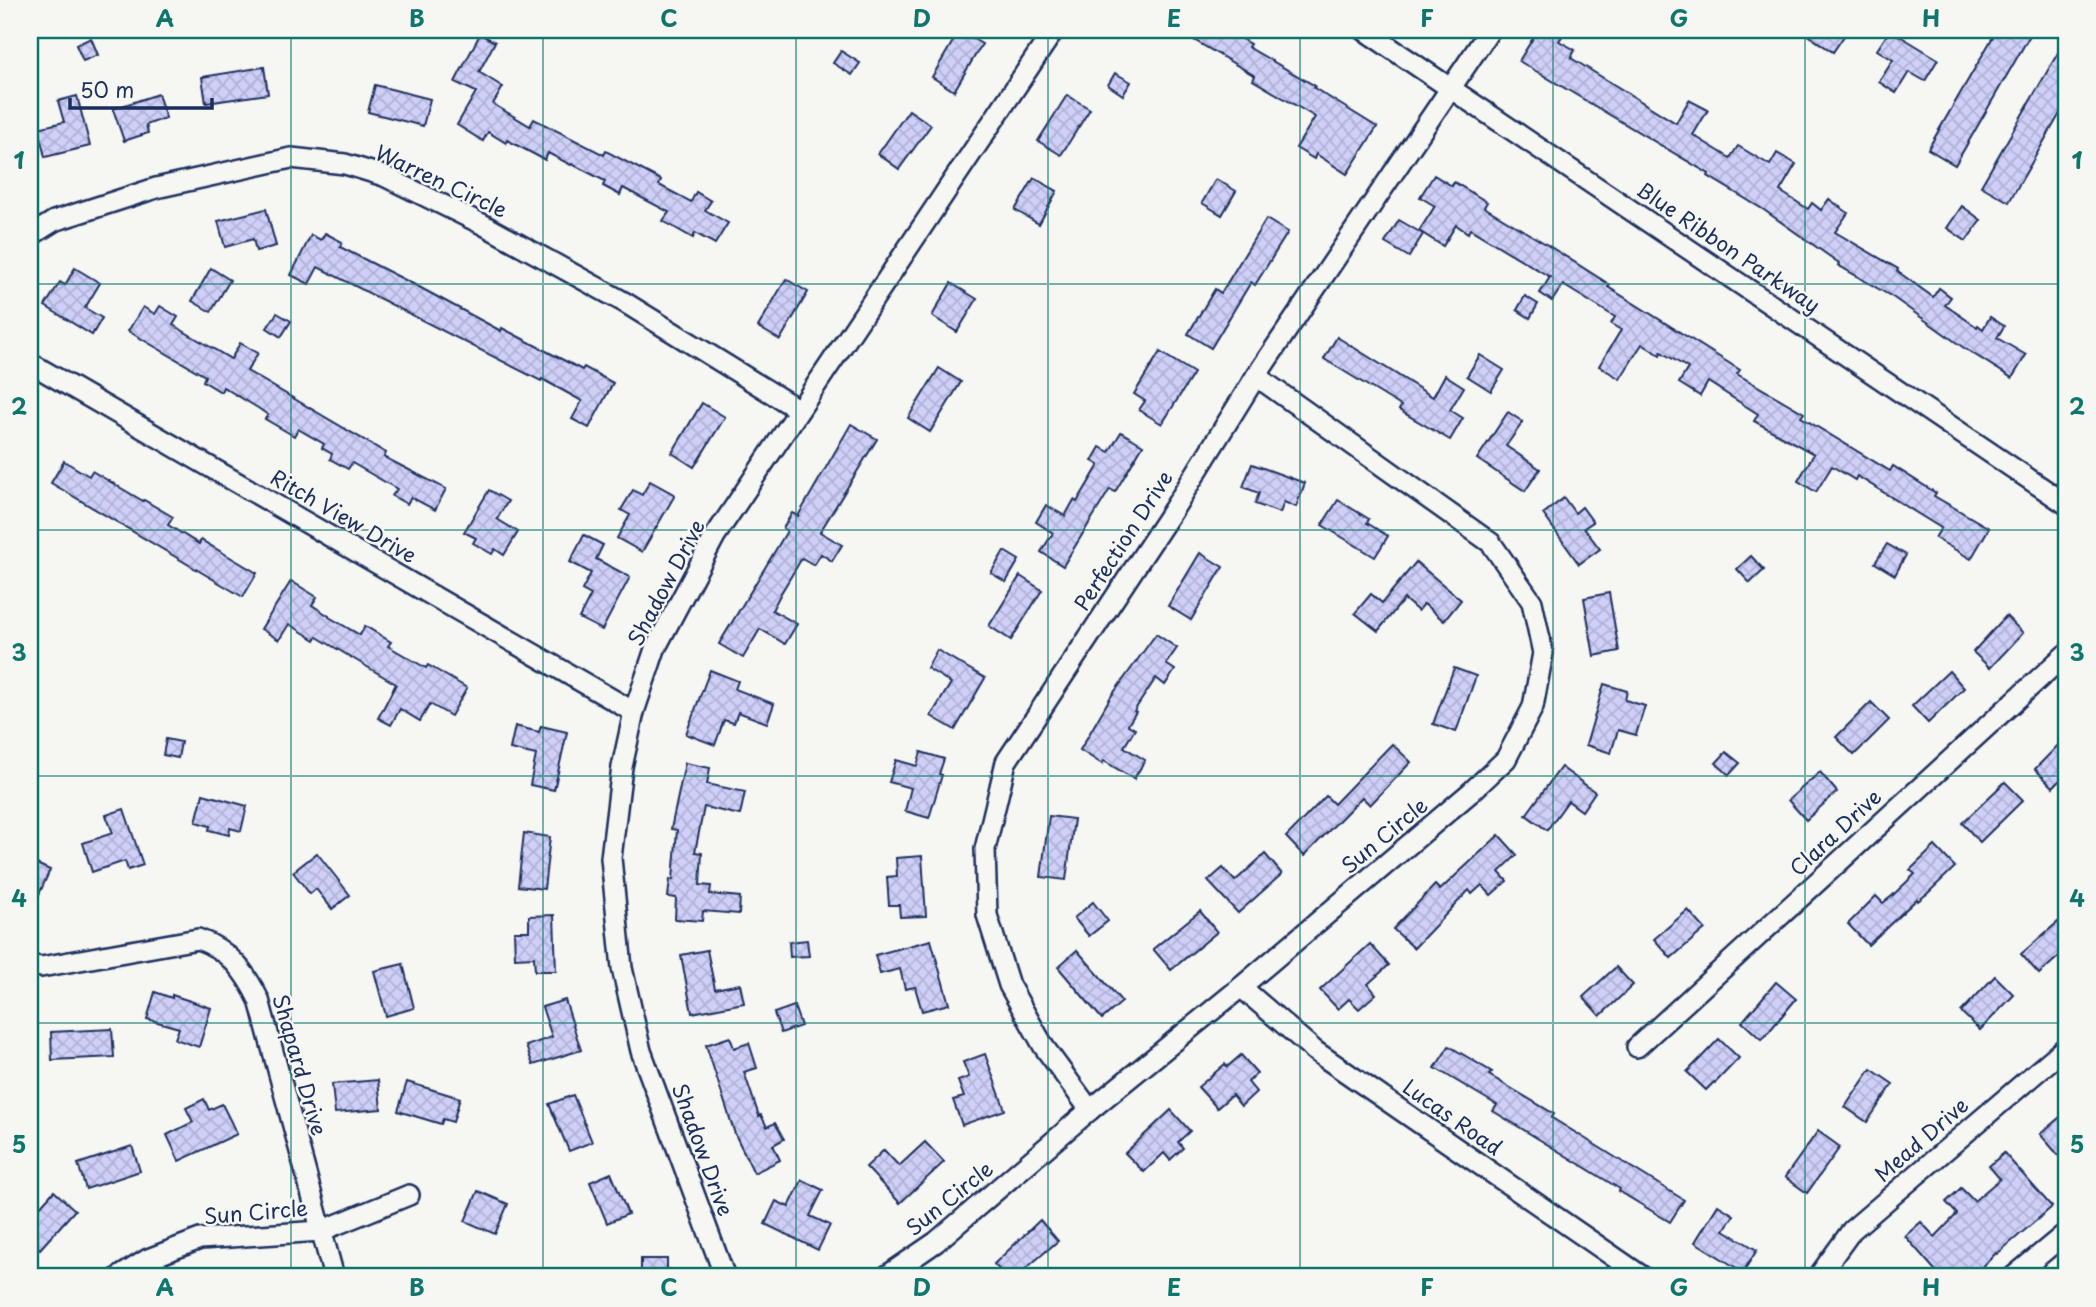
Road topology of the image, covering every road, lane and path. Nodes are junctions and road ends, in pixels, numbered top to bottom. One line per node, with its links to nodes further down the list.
1 (1054, 30): 8 (street, Shadow Drive)
2 (1364, 30): 4 (street, Blue Ribbon Parkway)
3 (1490, 30): 4 (street, Perfection Drive)
4 (1451, 88): 7 (street, Perfection Drive); 9 (street, Blue Ribbon Parkway)
5 (30, 236): 8 (street, Warren Circle)
6 (30, 363): 11 (street, Ritch View Drive)
7 (1256, 376): 13 (street, Sun Circle); 16 (street, Perfection Drive)
8 (799, 410): 11 (street, Shadow Drive)
9 (2066, 504)
10 (2066, 654): 14 (street, Clara Drive)
11 (634, 712): 22 (street, Shadow Drive)
12 (30, 965): 18 (street, Shapard Drive)
13 (1241, 987): 16 (street, Sun Circle); 24 (street, Lucas Road)
14 (1637, 1047)
15 (2066, 1047): 25 (street, Mead Drive)
16 (1090, 1110): 23 (street, Sun Circle)
17 (409, 1195): 18 (street, Sun Circle)
18 (321, 1231): 20 (street, Sun Circle); 21 (street, Sun Circle)
19 (2066, 1233): 26 (street)
20 (119, 1277)
21 (334, 1277)
22 (725, 1277)
23 (885, 1277)
24 (1643, 1277)
25 (1818, 1277)
26 (2013, 1277)

